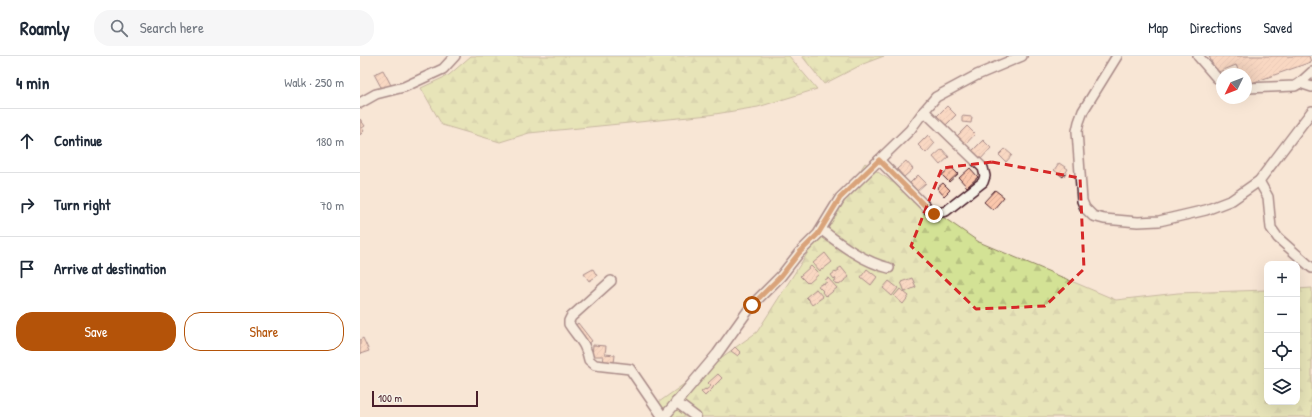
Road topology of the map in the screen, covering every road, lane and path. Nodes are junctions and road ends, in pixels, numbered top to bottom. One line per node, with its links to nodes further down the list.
1 (455, 56): 10 (street)
2 (1022, 56): 11 (street)
3 (1117, 56): 14 (street)
4 (1198, 56): 6 (street)
5 (1312, 72): 7 (street)
6 (1216, 77)
7 (1300, 83): 8 (street); 9 (street)
8 (1312, 87)
9 (1252, 88)
10 (360, 103)
11 (924, 111): 13 (street); 13 (street)
12 (1312, 111): 14 (street)
13 (879, 160): 15 (street)
14 (1259, 181): 17 (street)
15 (822, 230): 16 (street); 19 (street)
16 (889, 268)
17 (1312, 268)
18 (611, 281): 20 (street)
19 (676, 402): 20 (street); 21 (street)
20 (663, 417)
21 (696, 417)

